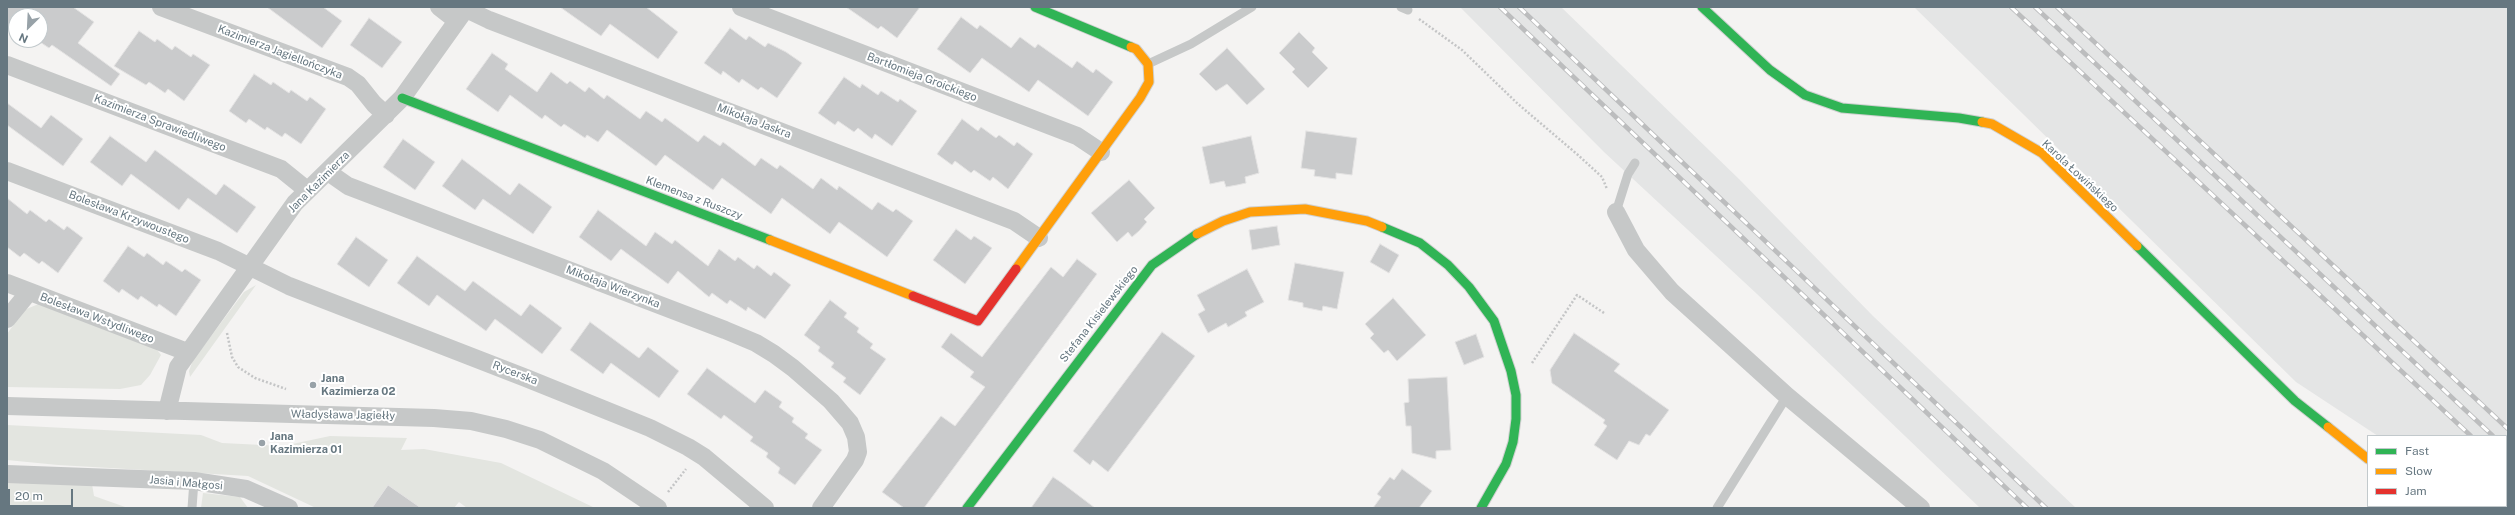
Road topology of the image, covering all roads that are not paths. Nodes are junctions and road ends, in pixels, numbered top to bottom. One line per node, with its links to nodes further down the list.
1 (161, 7): 11 (street, Kazimierza Jagiellończyka)
2 (439, 7): 7 (street, Mikołaja Jaskra)
3 (741, 7): 12 (street, Bartłomieja Groickiego)
4 (1035, 7): 8 (street)
5 (1252, 7): 8 (lane)
6 (1702, 7): 27 (street, Karola Łowińskiego)
7 (463, 12): 10 (street, Jana Kazimierza); 18 (street, Mikołaja Jaskra)
8 (1148, 64): 12 (street)
9 (7, 65): 16 (street, Kazimierza Sprawiedliwego)
10 (402, 98): 11 (street, Jana Kazimierza); 18 (street, Klemensa z Ruszczy)
11 (386, 115): 15 (street, Jana Kazimierza)
12 (1101, 152): 18 (street)
13 (1636, 163): 17 (lane)
14 (7, 171): 19 (street, Bolesława Krzywoustego)
15 (328, 172): 16 (street, Jana Kazimierza); 34 (street, Mikołaja Wierzynka)
16 (308, 190): 19 (street, Jana Kazimierza)
17 (1616, 212): 24 (street)
18 (1039, 238)
19 (249, 266): 23 (street, Jana Kazimierza); 33 (street, Rycerska)
20 (7, 283): 21 (street, Bolesława Wstydliwego)
21 (29, 292): 22 (street); 23 (street, Bolesława Wstydliwego)
22 (7, 319)
23 (187, 352): 26 (street, Jana Kazimierza)
24 (1787, 396): 37 (lane); 38 (street)
25 (7, 406): 26 (street, Władysława Jagiełły)
26 (167, 411): 30 (street, Władysława Jagiełły)
27 (2367, 458)
28 (7, 474): 29 (street, Jasia i Małgosi)
29 (194, 481): 31 (lane); 32 (street, Jasia i Małgosi)
30 (662, 501)
31 (192, 508)
32 (289, 508)
33 (765, 508)
34 (821, 508)
35 (967, 508): 36 (street, Stefana Kisielewskiego)
36 (1481, 508)
37 (1717, 508)
38 (1921, 508)

